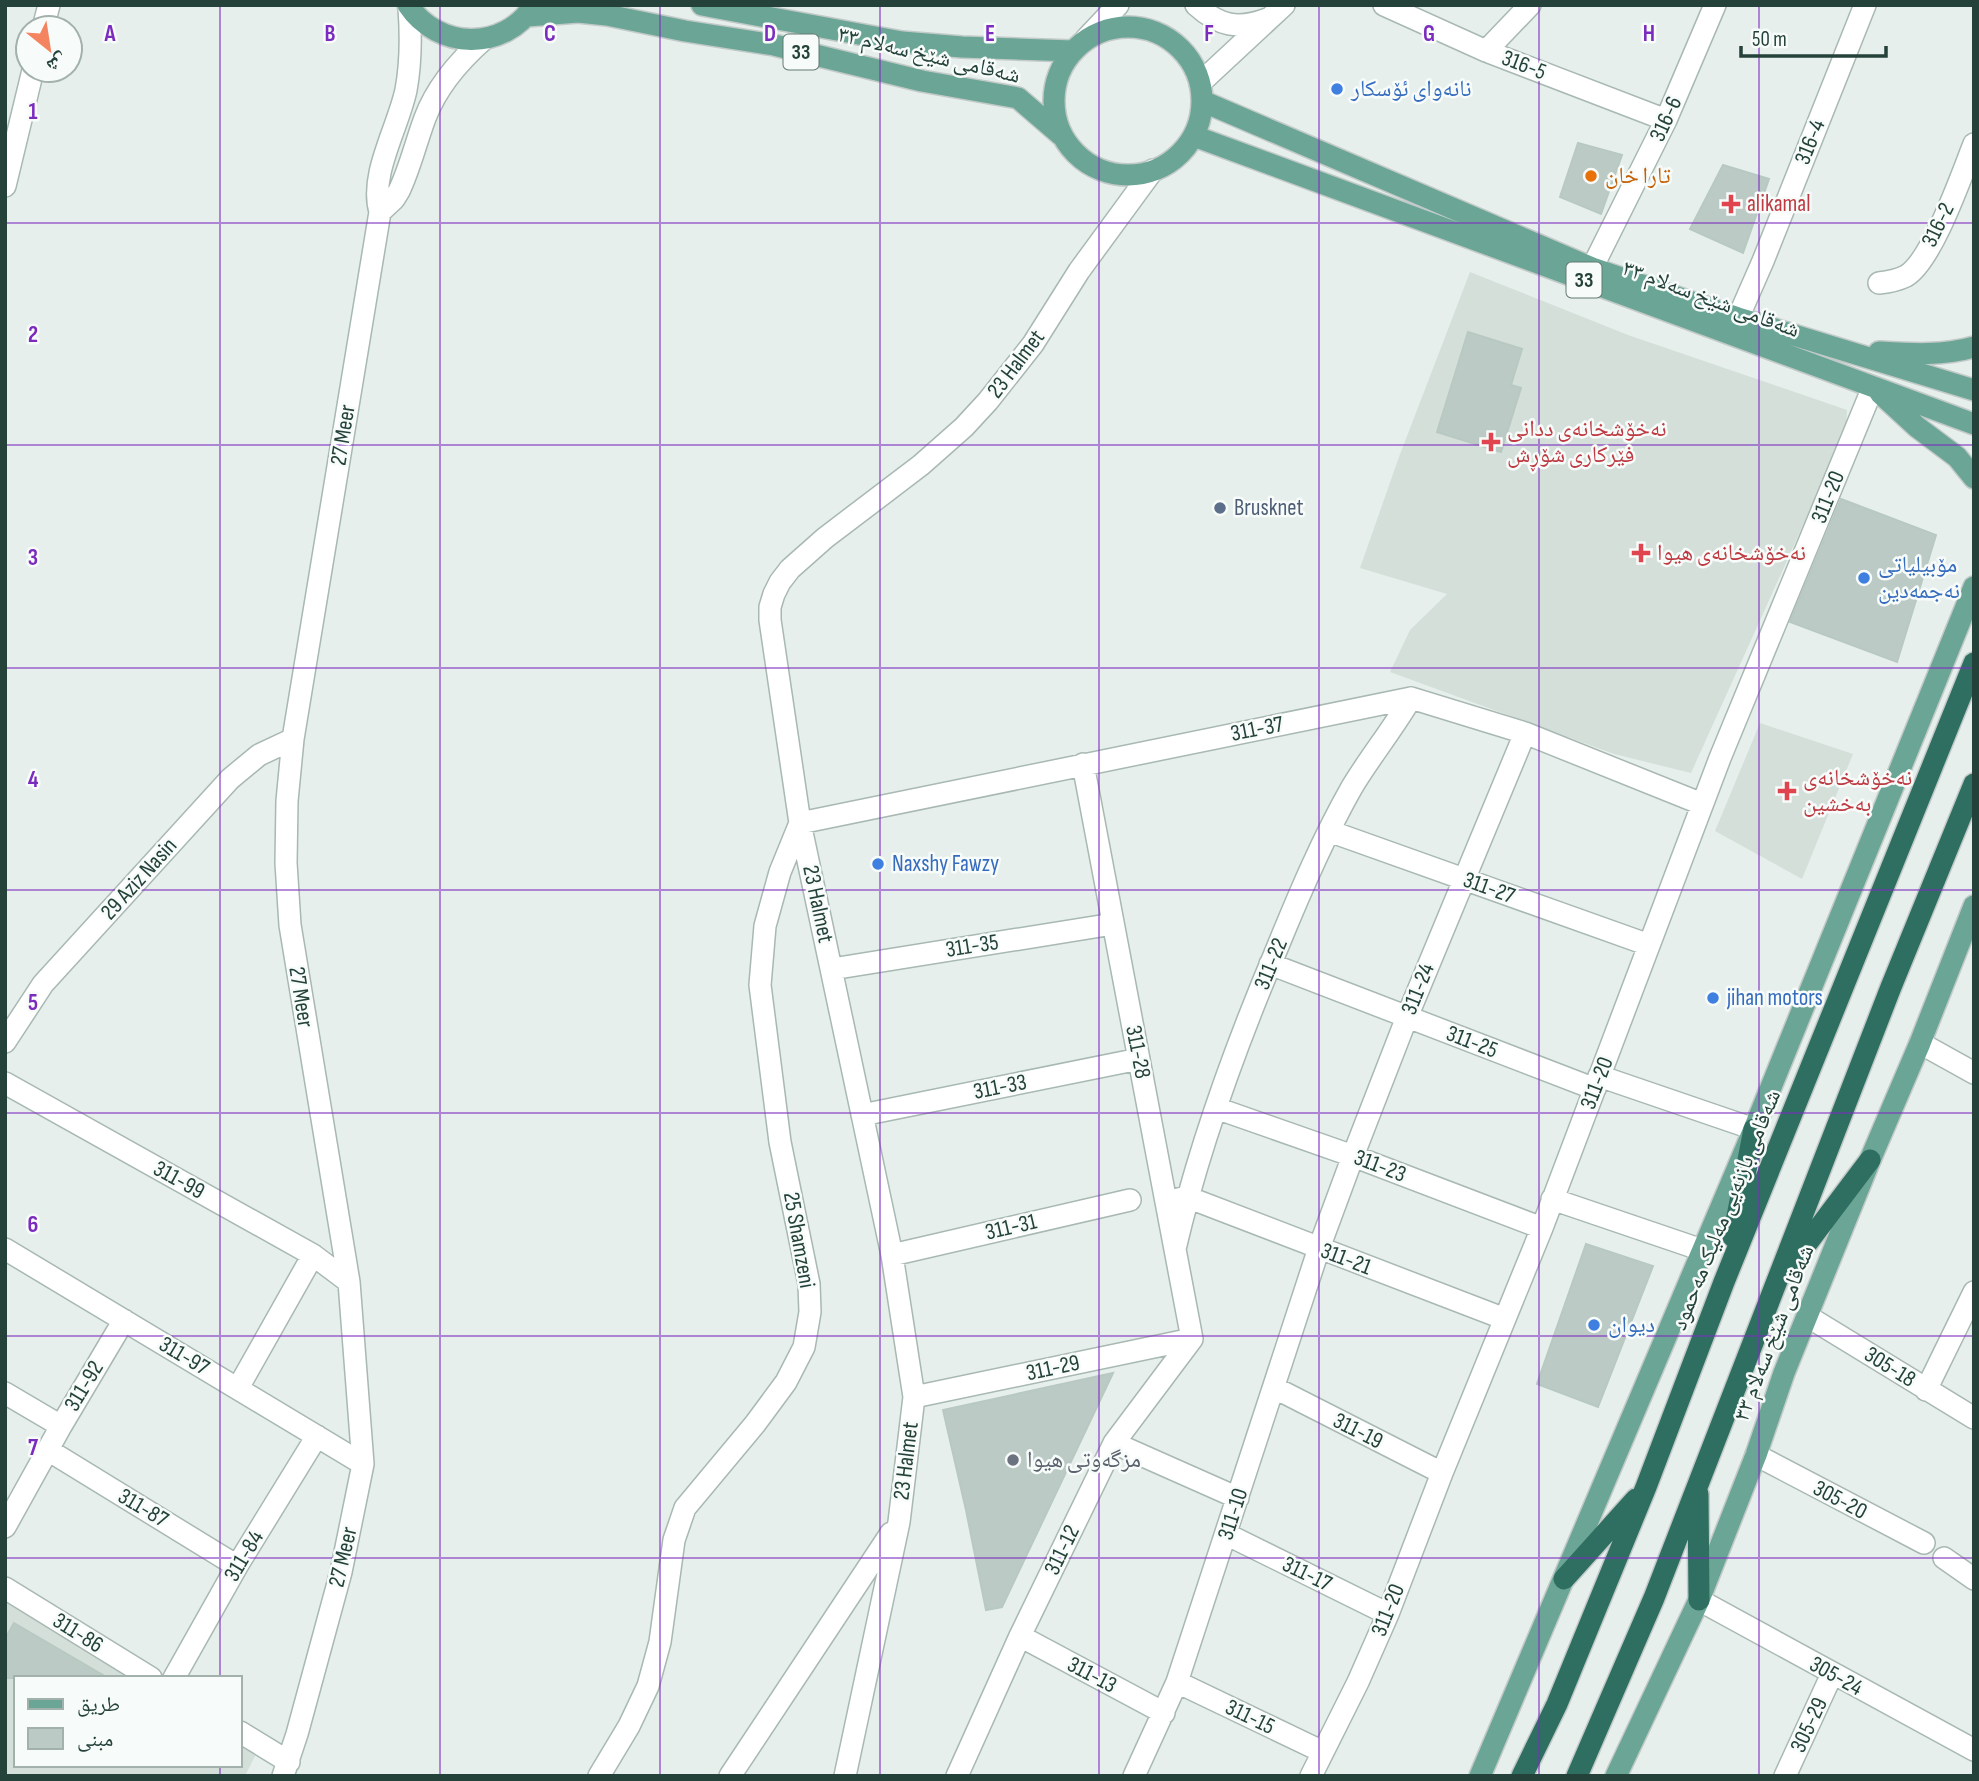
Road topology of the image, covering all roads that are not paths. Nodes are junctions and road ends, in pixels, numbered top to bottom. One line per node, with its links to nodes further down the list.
1 (702, 5): 12 (main road, شەقامی شێخ سەلام ٣٣ / 33)
2 (1118, 5): 12 (street)
3 (1196, 5): 10 (street)
4 (1384, 5): 13 (street, 316-5)
5 (1530, 5): 13 (street)
6 (1715, 5): 16 (street, 316-6)
7 (1866, 5): 25 (street, 316-4)
8 (408, 6): 11 (main road, شەقامی شێخ سەلام ٣٣ / 33); 22 (street, 27 Meer)
9 (531, 10): 11 (main road, شەقامی شێخ سەلام ٣٣ / 33); 17 (main road, شەقامی شێخ سەلام ٣٣ / 33)
10 (1278, 11): 15 (street)
11 (484, 39): 22 (street, 27 Meer)
12 (1079, 45): 15 (main road, شەقامی شێخ سەلام ٣٣ / 33); 17 (main road, شەقامی شێخ سەلام ٣٣ / 33)
13 (1486, 51): 16 (street, 316-5)
14 (30, 84): 21 (street)
15 (1201, 92): 18 (main road, شەقامی شێخ سەلام ٣٣ / 33); 23 (main road, شەقامی شێخ سەلام ٣٣ / 33)
16 (1667, 120): 23 (street, 316-6)
17 (1061, 135): 20 (main road, شەقامی شێخ سەلام ٣٣ / 33)
18 (1194, 136): 20 (main road, شەقامی شێخ سەلام ٣٣ / 33); 28 (main road, شەقامی شێخ سەلام ٣٣ / 33)
19 (1974, 144): 24 (street, 316-2)
20 (1153, 170): 40 (street, 23 Halmet)
21 (5, 186)
22 (380, 212): 36 (street, 27 Meer)
23 (1592, 268): 25 (main road, شەقامی شێخ سەلام ٣٣ / 33)
24 (1879, 283)
25 (1738, 318): 27 (main road, شەقامی شێخ سەلام ٣٣ / 33)
26 (1974, 346): 27 (main road)
27 (1843, 349): 29 (main road, شەقامی شێخ سەلام ٣٣ / 33)
28 (1873, 387): 30 (main road, شەقامی شێخ سەلام ٣٣ / 33); 31 (main road); 39 (street, 311-20)
29 (1974, 390)
30 (1974, 424)
31 (1974, 478)
32 (1974, 587): 57 (main road)
33 (1974, 663): 72 (highway, شەقامی بازنەیی مەلیک مەحمود)
34 (1411, 698): 35 (street, 311-37); 37 (street, 311-37); 41 (street, 311-22)
35 (1525, 733): 39 (street, 311-37); 42 (street, 311-24)
36 (293, 739): 49 (street, 29 Aziz Nasin); 71 (street, 27 Meer)
37 (1083, 764): 40 (street, 311-37); 44 (street, 311-28)
38 (1974, 784): 73 (highway)
39 (1702, 804): 45 (street, 311-20)
40 (800, 823): 47 (street, 23 Halmet); 116 (street, 25 Shamzeni)
41 (1329, 831): 42 (street, 311-27); 46 (street, 311-22)
42 (1463, 879): 45 (street, 311-27); 48 (street, 311-24)
43 (1974, 906): 50 (main road, شەقامی شێخ سەلام ٣٣)
44 (1113, 924): 47 (street, 311-35); 51 (street, 311-28)
45 (1649, 945): 53 (street, 311-20)
46 (1270, 964): 48 (street, 311-25); 55 (street, 311-22)
47 (832, 969): 56 (street, 23 Halmet)
48 (1407, 1017): 53 (street, 311-25); 58 (street, 311-24)
49 (5, 1042)
50 (1920, 1043): 52 (street); 59 (main road, شەقامی شێخ سەلام ٣٣)
51 (1139, 1059): 56 (street, 311-33); 63 (street, 311-28)
52 (1974, 1073)
53 (1597, 1082): 57 (street, 311-25); 61 (street, 311-20)
54 (5, 1083): 69 (street, 311-99)
55 (1216, 1108): 58 (street, 311-23); 60 (street, 311-22)
56 (862, 1115): 70 (street, 23 Halmet)
57 (1754, 1129): 68 (main road); 72 (highway)
58 (1353, 1156): 64 (street, 311-23); 65 (street, 311-24)
59 (1870, 1160): 73 (highway); 75 (main road, شەقامی شێخ سەلام ٣٣)
60 (1187, 1197): 63 (street); 65 (street, 311-21); 67 (street, 311-22)
61 (1552, 1199): 64 (street, 311-20); 68 (street)
62 (1130, 1200): 70 (street, 311-31)
63 (1166, 1202): 67 (street, 311-28)
64 (1542, 1228): 76 (street, 311-20)
65 (1319, 1248): 76 (street, 311-21); 80 (street, 311-10)
66 (5, 1249): 77 (street, 311-97)
67 (1175, 1249): 78 (street, 311-28)
68 (1703, 1250): 101 (main road)
69 (313, 1255): 71 (street, 311-99); 79 (street)
70 (892, 1255): 83 (street, 23 Halmet)
71 (349, 1282): 90 (street, 27 Meer)
72 (1724, 1282): 93 (highway, شەقامی بازنەیی مەلیک مەحمود)
73 (1774, 1287): 92 (highway)
74 (1974, 1292): 81 (street)
75 (1807, 1316): 81 (street, 305-18); 89 (main road, شەقامی شێخ سەلام ٣٣)
76 (1505, 1319): 91 (street, 311-20)
77 (124, 1320): 79 (street, 311-97); 85 (street, 311-92)
78 (1192, 1339): 83 (street, 311-29); 87 (street, 311-12)
79 (238, 1388): 86 (street, 311-97)
80 (1275, 1388): 91 (street, 311-19); 94 (street, 311-10)
81 (1926, 1390): 84 (street, 305-18)
82 (5, 1394): 85 (street)
83 (915, 1397): 95 (street, 23 Halmet)
84 (1974, 1418)
85 (61, 1426): 88 (street, 311-92)
86 (317, 1436): 90 (street, 311-97); 100 (street, 311-84)
87 (1114, 1443): 94 (street); 106 (street, 311-12)
88 (48, 1450): 96 (street, 311-92); 100 (street, 311-87)
89 (1756, 1455): 98 (street, 305-20); 104 (main road, شەقامی شێخ سەلام ٣٣)
90 (363, 1464): 115 (street, 27 Meer)
91 (1442, 1474): 105 (street, 311-20)
92 (1698, 1482): 104 (highway); 124 (highway)
93 (1646, 1487): 101 (highway); 123 (highway, شەقامی بازنەیی مەلیک مەحمود)
94 (1238, 1498): 97 (street, 311-10)
95 (899, 1522): 117 (street); 118 (street, 23 Halmet)
96 (5, 1527)
97 (1226, 1534): 105 (street, 311-17); 110 (street, 311-10)
98 (1924, 1543)
99 (1944, 1558): 102 (street)
100 (237, 1566): 109 (street, 311-84)
101 (1564, 1578): 122 (main road)
102 (1974, 1578)
103 (5, 1588): 108 (street, 311-86)
104 (1699, 1600): 107 (street, 305-24); 125 (main road, شەقامی شێخ سەلام ٣٣)
105 (1388, 1614): 114 (street, 311-20)
106 (1020, 1636): 111 (street, 311-13); 119 (street, 311-12)
107 (1832, 1674): 113 (street, 305-24); 126 (street, 305-29)
108 (148, 1676)
109 (175, 1676)
110 (1177, 1682): 111 (street, 311-10); 114 (street, 311-15)
111 (1164, 1713): 120 (street, 311-10)
112 (242, 1734): 115 (street)
113 (1974, 1750)
114 (1323, 1752): 121 (street, 311-20)
115 (286, 1769)
116 (600, 1776)
117 (730, 1776)
118 (845, 1776)
119 (957, 1776)
120 (1134, 1776)
121 (1311, 1776)
122 (1480, 1776)
123 (1522, 1776)
124 (1577, 1776)
125 (1616, 1776)
126 (1786, 1776)

